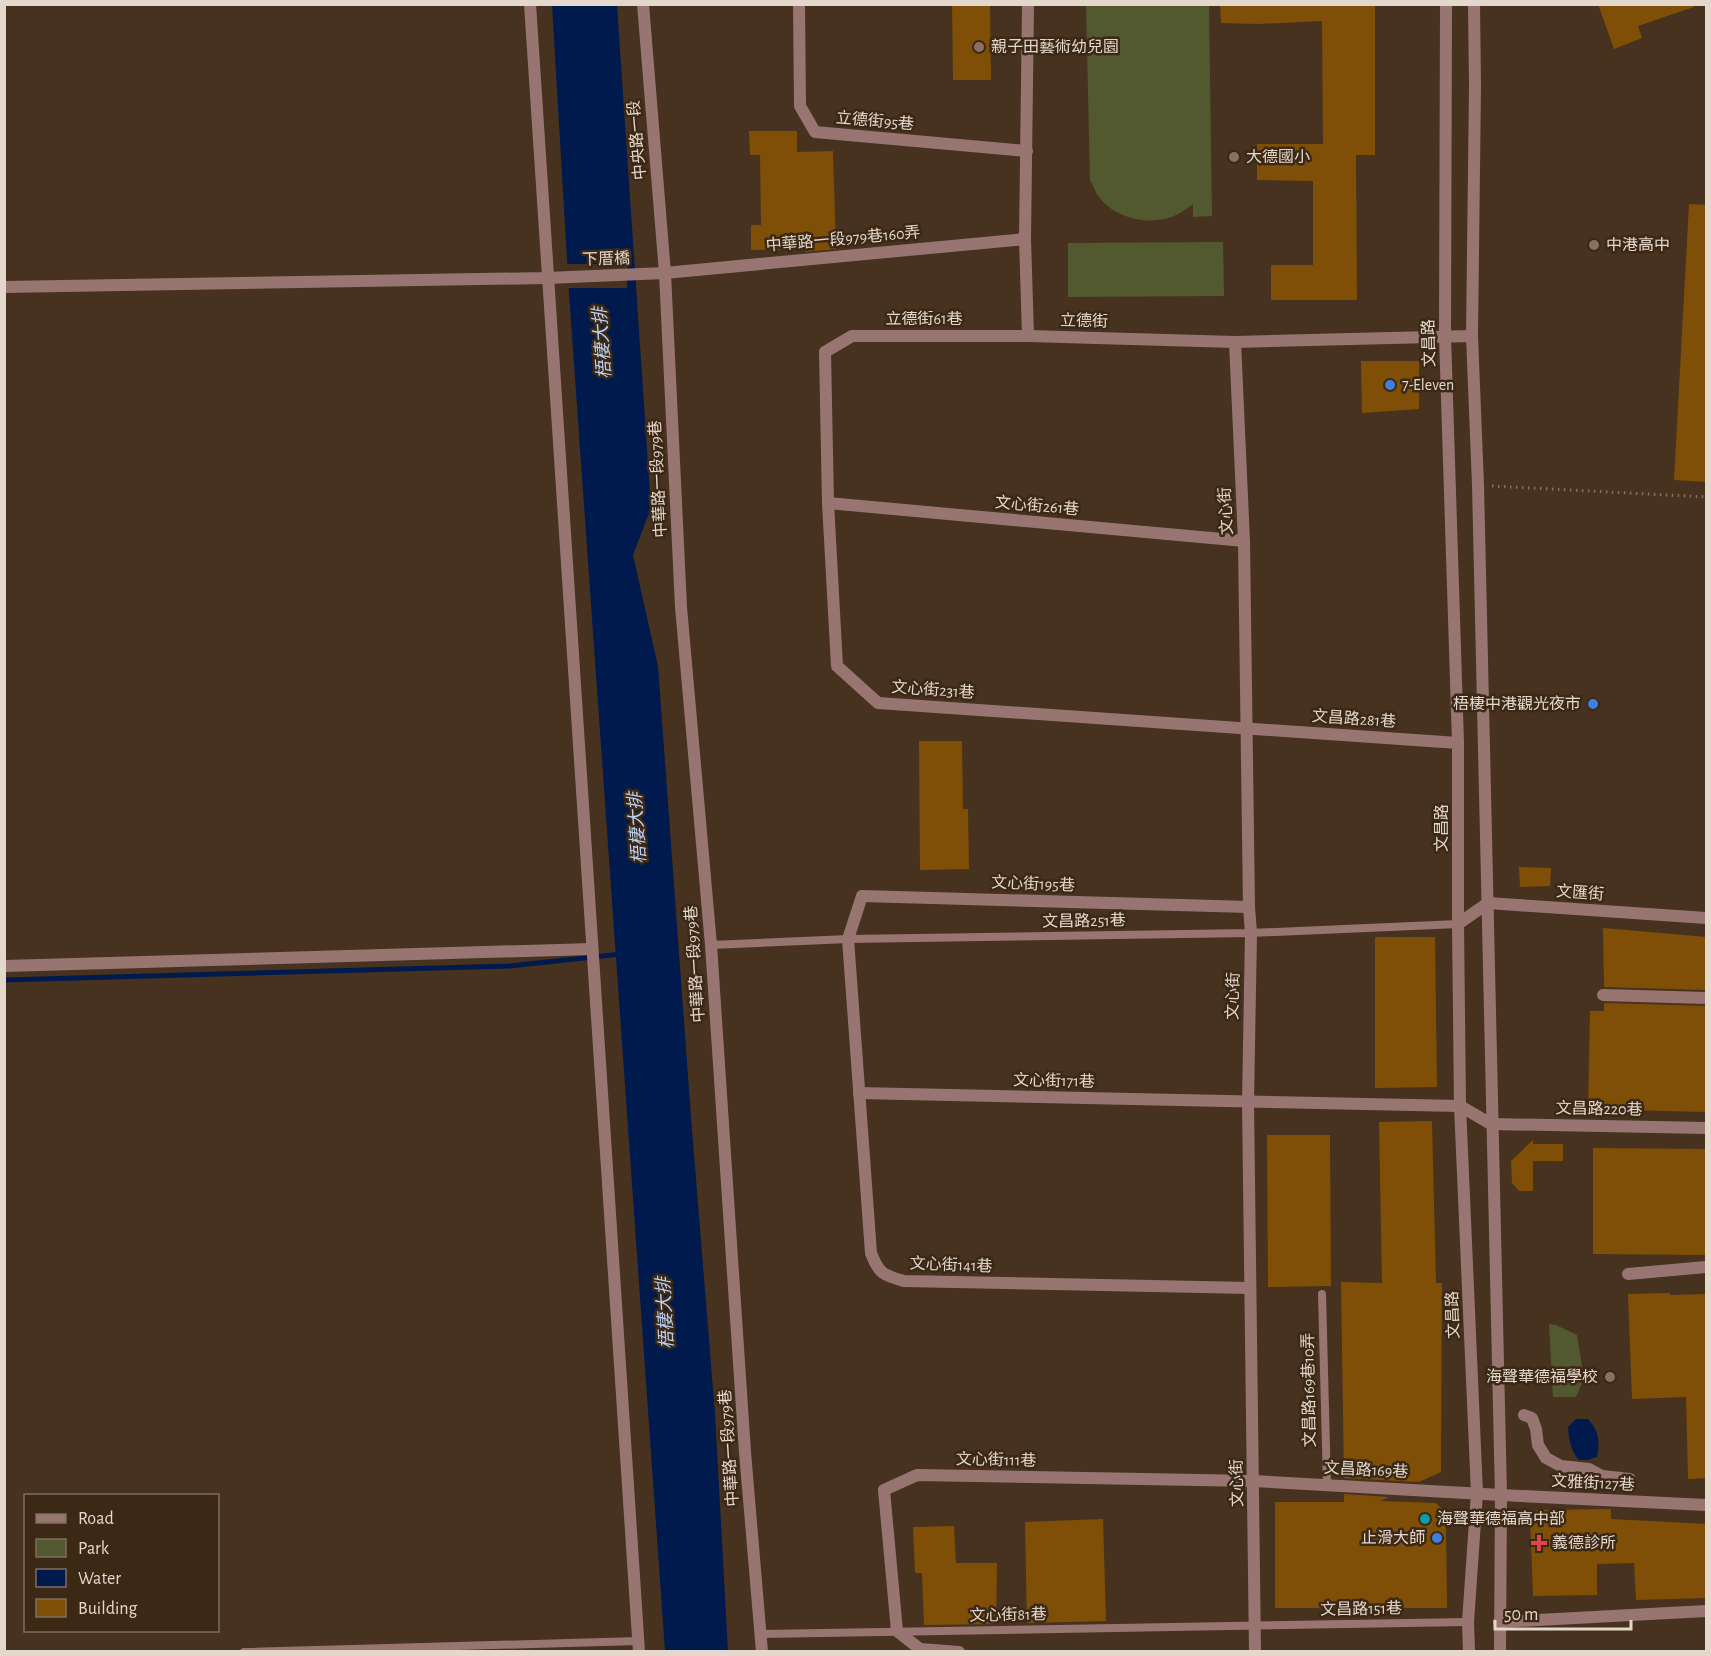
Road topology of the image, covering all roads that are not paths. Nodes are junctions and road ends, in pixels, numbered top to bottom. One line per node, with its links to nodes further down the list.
1 (530, 4): 10 (street)
2 (643, 4): 9 (street, 中央路一段)
3 (799, 4): 7 (street, 立德街95巷)
4 (1028, 4): 7 (street)
5 (1446, 4): 13 (street, 文昌路)
6 (1474, 4): 14 (street)
7 (1027, 151): 8 (street)
8 (1025, 238): 9 (street, 中華路一段979巷160弄); 12 (street)
9 (665, 273): 10 (street, 下厝橋); 27 (street, 中華路一段979巷)
10 (548, 278): 11 (street, 下厝橋); 28 (street)
11 (4, 287)
12 (1028, 336): 15 (street, 立德街); 16 (street, 立德街61巷)
13 (1445, 336): 14 (street, 立德街); 15 (street, 立德街); 20 (street, 文昌路)
14 (1472, 336): 21 (street)
15 (1235, 342): 18 (street, 文心街)
16 (825, 352): 17 (street, 文心街231巷)
17 (828, 503): 18 (street, 文心街261巷); 19 (street, 文心街231巷)
18 (1244, 541): 19 (street, 文心街)
19 (1247, 729): 20 (street, 文昌路281巷); 22 (street, 文心街)
20 (1458, 743): 24 (street, 文昌路)
21 (1488, 903): 23 (street, 文匯街); 24 (street); 35 (street)
22 (1249, 908): 25 (street, 文心街); 26 (street, 文心街195巷)
23 (1707, 918)
24 (1458, 924): 25 (lane, 文昌路251巷); 34 (street, 文昌路)
25 (1251, 933): 26 (lane, 文昌路251巷); 33 (street, 文心街)
26 (848, 939): 27 (lane, 文昌路251巷); 32 (street, 文心街141巷)
27 (711, 945): 53 (street, 中華路一段979巷)
28 (592, 949): 29 (street); 54 (street)
29 (4, 966)
30 (1603, 995): 31 (street)
31 (1707, 998)
32 (859, 1093): 33 (street, 文心街171巷); 39 (street, 文心街141巷)
33 (1248, 1102): 34 (street, 文心街171巷); 39 (street, 文心街)
34 (1460, 1106): 35 (street); 45 (street, 文昌路)
35 (1491, 1124): 36 (street, 文昌路220巷); 46 (street)
36 (1707, 1128)
37 (1707, 1267): 38 (street)
38 (1629, 1274)
39 (1250, 1288): 43 (street, 文心街)
40 (1322, 1294): 44 (lane, 文昌路169巷10弄)
41 (1524, 1416): 42 (street)
42 (1630, 1479)
43 (1254, 1481): 44 (street, 文昌路169巷); 51 (street, 文心街); 52 (street, 文心街111巷)
44 (1327, 1485): 45 (street, 文昌路169巷)
45 (1477, 1493): 46 (street, 文雅街127巷); 49 (street, 文昌路)
46 (1501, 1495): 47 (street, 文雅街127巷); 50 (street)
47 (1707, 1505)
48 (1707, 1611): 50 (street)
49 (1468, 1622): 51 (lane, 文昌路151巷); 59 (street, 文昌路)
50 (1499, 1622): 60 (street)
51 (1255, 1626): 52 (lane, 文心街81巷); 58 (street, 文心街)
52 (897, 1631): 53 (lane, 文心街81巷); 57 (street)
53 (760, 1635): 56 (street, 中華路一段979巷)
54 (638, 1646): 55 (lane)
55 (243, 1652)
56 (762, 1652)
57 (959, 1652)
58 (1255, 1652)
59 (1469, 1652)
60 (1500, 1652)

